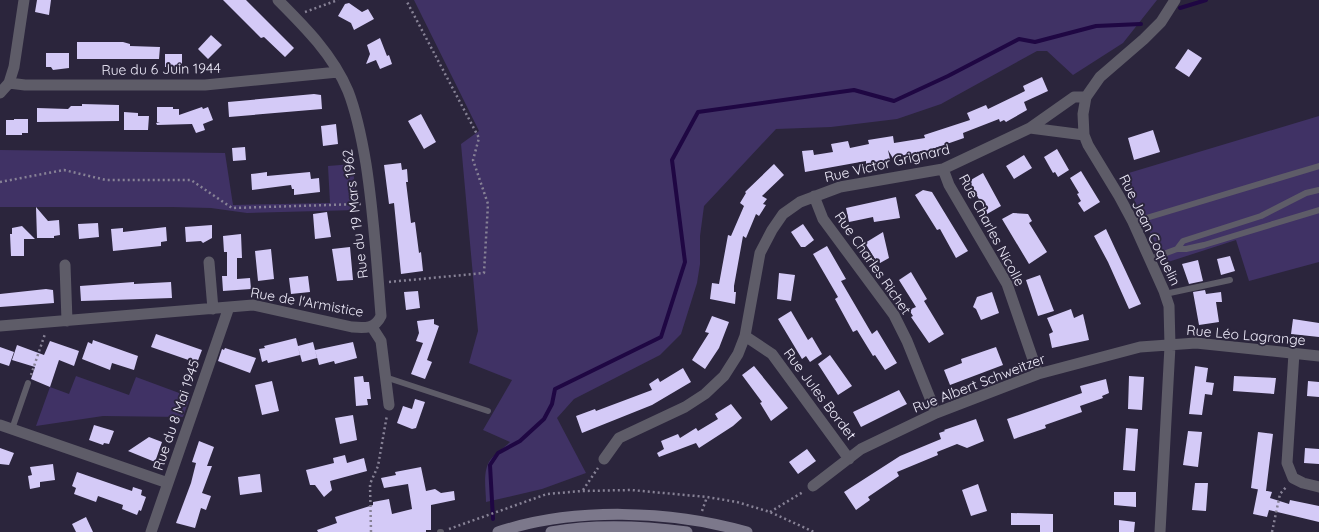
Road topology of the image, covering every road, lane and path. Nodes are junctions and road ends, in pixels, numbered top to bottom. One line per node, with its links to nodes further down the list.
1 (24, 0): 8 (street)
2 (278, 0): 6 (street, Rue du 19 Mars 1962)
3 (338, 0): 6 (path)
4 (406, 0): 26 (path)
5 (1174, 3): 10 (street, Rue Jean Coquelin)
6 (293, 16): 7 (street, Rue du 19 Mars 1962)
7 (338, 72): 8 (street, Rue du 6 Juin 1944); 18 (street, Rue du 19 Mars 1962)
8 (9, 83): 9 (street)
9 (0, 93)
10 (1086, 97): 11 (street, Rue Victor Grignard); 12 (street, Rue Jean Coquelin)
11 (1030, 128): 12 (street); 14 (street, Rue Victor Grignard)
12 (1084, 135): 20 (street, Rue Jean Coquelin)
13 (1319, 166): 20 (lane)
14 (944, 168): 17 (street, Rue Victor Grignard); 38 (street, Rue Charles Nicolle)
15 (0, 182): 18 (path)
16 (1319, 190): 21 (lane)
17 (814, 196): 34 (street, Rue Victor Grignard); 43 (street, Rue Charles Richet)
18 (372, 204): 26 (street, Rue du 19 Mars 1962)
19 (1319, 210): 21 (lane)
20 (1132, 222): 22 (street, Rue Jean Coquelin)
21 (1177, 249): 22 (lane)
22 (1150, 259): 27 (street, Rue Jean Coquelin)
23 (209, 262): 29 (street)
24 (65, 265): 30 (street)
25 (1230, 280): 27 (lane)
26 (378, 284): 32 (street, Rue du 19 Mars 1962)
27 (1165, 294): 35 (street, Rue Jean Coquelin)
28 (229, 307): 29 (street, Rue de l'Armistice); 32 (street, Rue de l'Armistice); 49 (street, Rue du 8 Mai 1945)
29 (213, 309): 30 (street, Rue de l'Armistice)
30 (67, 321): 31 (street, Rue de l'Armistice)
31 (0, 326)
32 (372, 327): 39 (street)
33 (45, 334): 40 (path)
34 (745, 336): 46 (street, Rue Victor Grignard); 47 (street, Rue Jules Bordet)
35 (1170, 346): 36 (street, Rue Léo Lagrange); 38 (street, Rue Albert Schweitzer); 64 (street, Rue Jean Coquelin)
36 (1294, 353): 37 (street, Rue Léo Lagrange); 48 (street)
37 (1319, 356)
38 (1038, 374): 43 (street, Rue Albert Schweitzer)
39 (385, 377): 41 (street); 42 (lane)
40 (28, 383): 45 (lane)
41 (389, 405): 57 (path)
42 (488, 412)
43 (936, 413): 47 (street, Rue Albert Schweitzer)
44 (0, 425): 45 (street)
45 (12, 429): 49 (street)
46 (604, 459): 52 (path)
47 (849, 459): 50 (street, Rue Albert Schweitzer)
48 (1292, 478): 51 (street); 65 (path)
49 (168, 483): 56 (street, Rue du 8 Mai 1945)
50 (813, 486): 54 (path)
51 (1319, 486)
52 (582, 491): 53 (path); 58 (path)
53 (707, 496): 54 (path); 55 (path)
54 (770, 512): 63 (path)
55 (701, 516)
56 (151, 532)
57 (371, 532)
58 (440, 532)
59 (498, 532): 62 (main road)
60 (553, 532): 61 (main road)
61 (687, 532)
62 (747, 532)
63 (814, 532)
64 (1160, 532)
65 (1272, 532)

